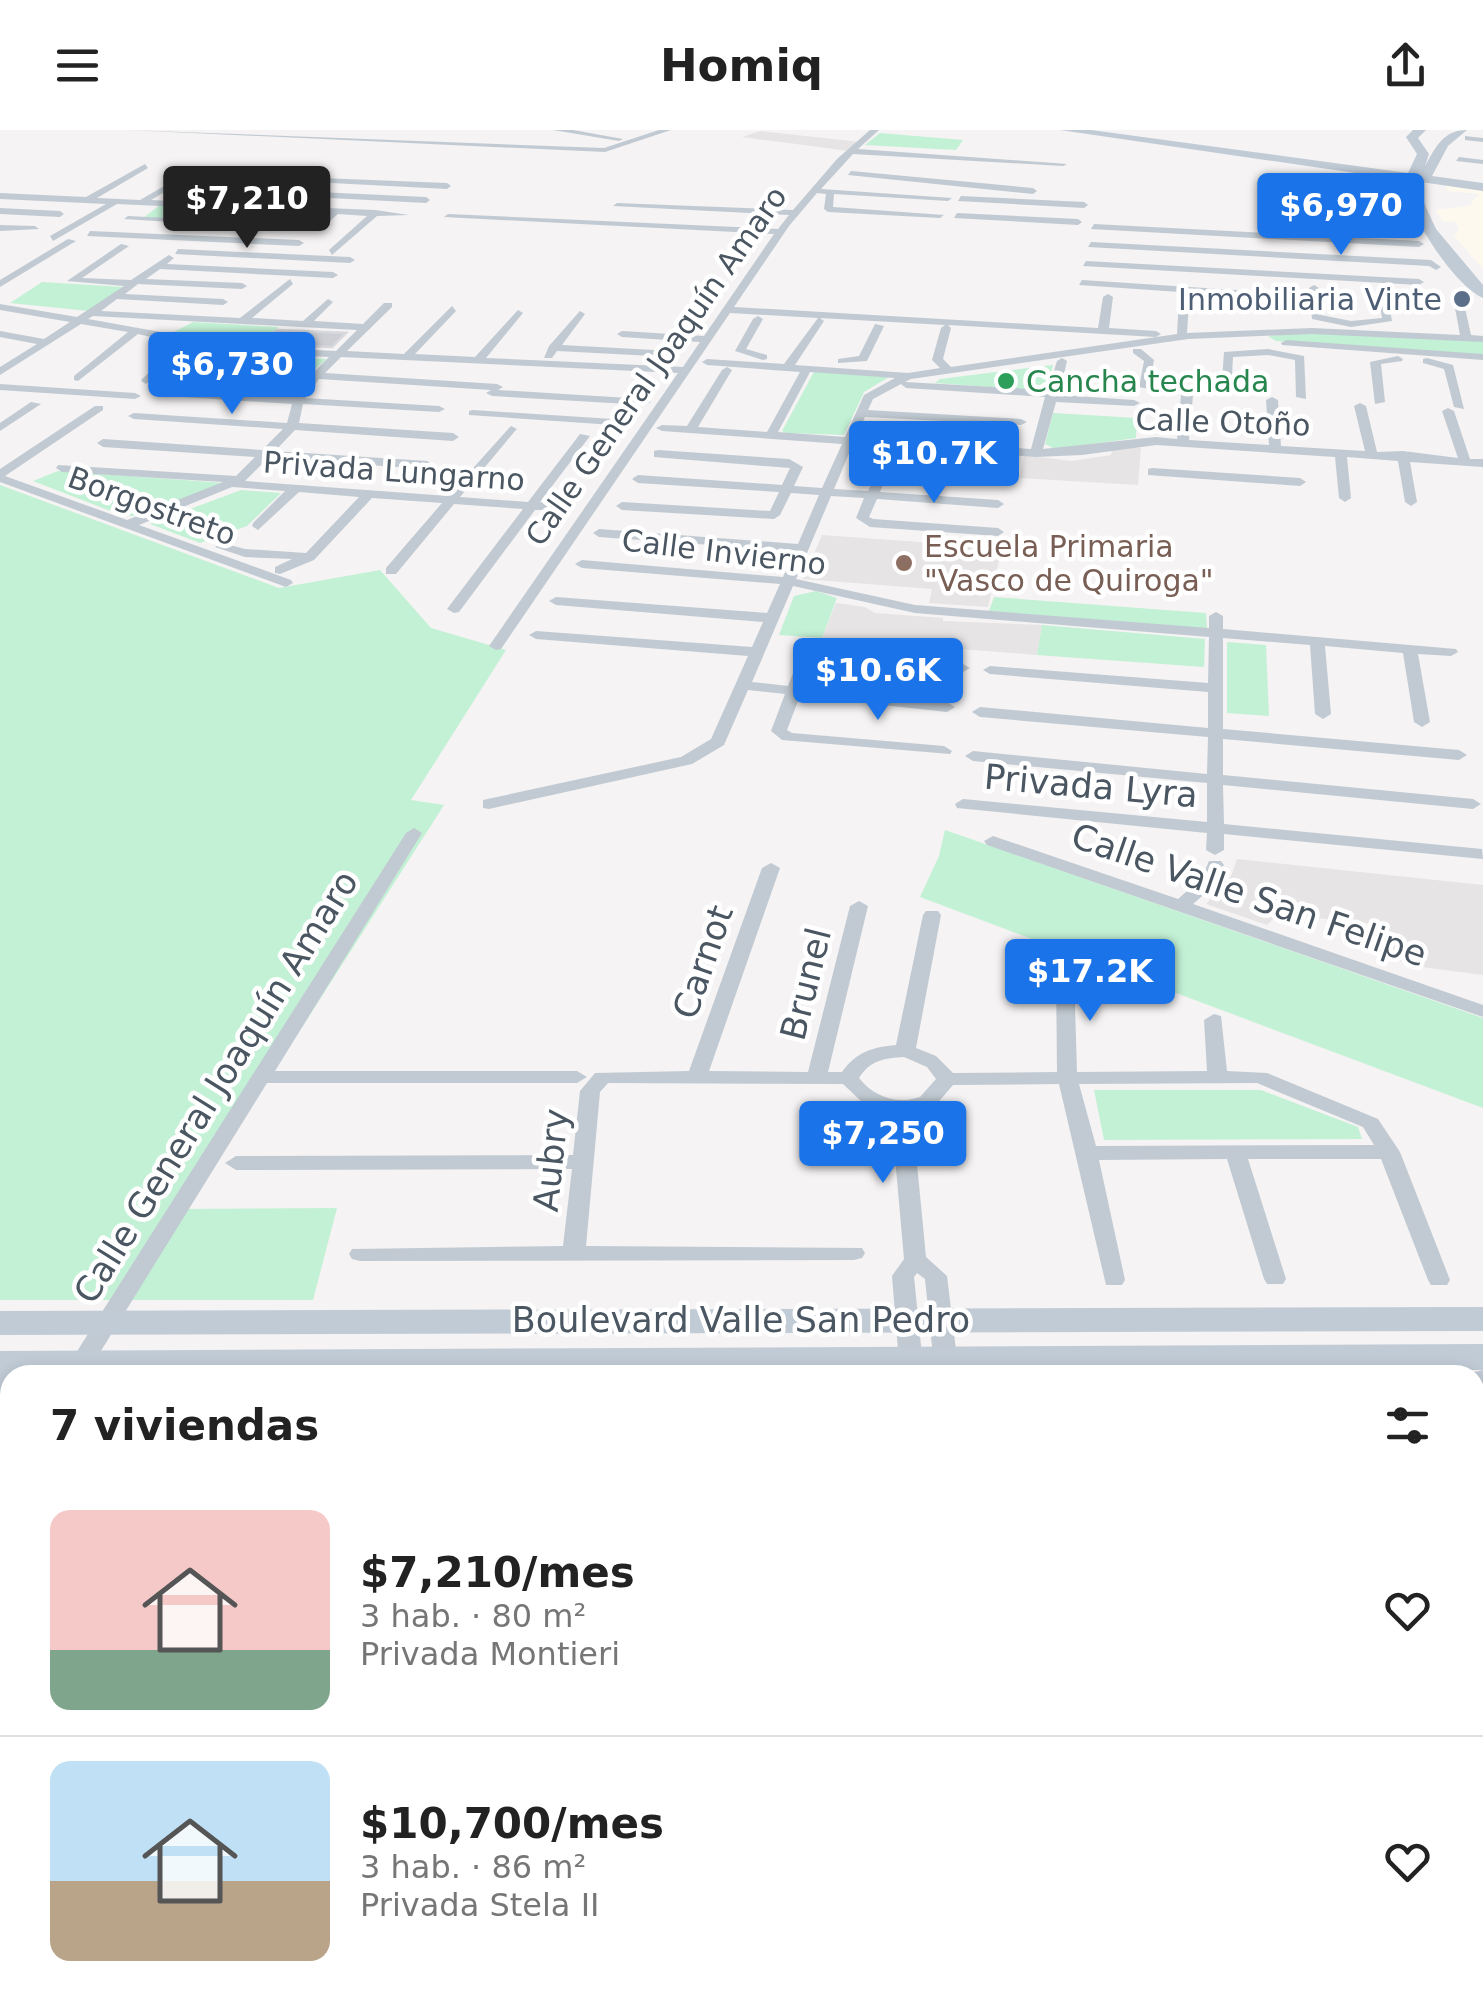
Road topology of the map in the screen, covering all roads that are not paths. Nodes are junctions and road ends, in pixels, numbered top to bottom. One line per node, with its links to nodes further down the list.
1 (136, 130): 11 (street)
2 (234, 130): 11 (street)
3 (329, 130): 13 (street)
4 (425, 130): 15 (street)
5 (557, 130): 16 (street)
6 (667, 130): 16 (street)
7 (874, 130): 17 (street, Calle General Joaquín Amaro)
8 (1066, 130): 24 (main road)
9 (1088, 130): 24 (main road)
10 (1420, 130): 24 (main road)
11 (220, 134): 13 (street)
12 (1464, 134): 14 (street); 24 (main road)
13 (303, 137): 15 (street)
14 (1483, 140)
15 (386, 141): 16 (street)
16 (632, 141)
17 (851, 151): 20 (street); 28 (street, Calle General Joaquín Amaro)
18 (1483, 152): 19 (street)
19 (1483, 162)
20 (1064, 164)
21 (145, 166): 31 (street)
22 (197, 169): 34 (street)
23 (250, 172): 36 (street)
24 (1419, 177): 26 (main road); 75 (main road)
25 (446, 186): 27 (street)
26 (1483, 186)
27 (275, 193): 32 (street); 38 (street)
28 (816, 193): 29 (street); 42 (street, Calle General Joaquín Amaro)
29 (832, 193): 29 (street); 46 (street)
30 (0, 196): 31 (street)
31 (88, 200): 33 (street)
32 (426, 200)
33 (116, 201): 34 (street); 54 (street)
34 (142, 202): 35 (street)
35 (154, 202): 36 (street); 47 (street)
36 (195, 204): 38 (street)
37 (618, 206): 42 (street)
38 (250, 207): 40 (street)
39 (0, 212): 43 (street)
40 (336, 212): 41 (street); 47 (street)
41 (374, 213): 44 (street); 62 (street)
42 (798, 213): 51 (street, Calle General Joaquín Amaro)
43 (60, 214)
44 (406, 214)
45 (448, 216): 51 (street)
46 (1078, 222)
47 (220, 224): 55 (street)
48 (1094, 227): 53 (street)
49 (0, 228): 50 (street)
50 (35, 230)
51 (782, 232): 89 (street, Calle General Joaquín Amaro)
52 (90, 234): 55 (street)
53 (1262, 234): 58 (street); 63 (street)
54 (53, 238)
55 (199, 238): 57 (street); 61 (street)
56 (71, 241): 73 (street)
57 (299, 243)
58 (1419, 244)
59 (1092, 245): 63 (street)
60 (124, 246): 70 (street)
61 (178, 252): 64 (street); 66 (street)
62 (332, 252)
63 (1262, 254): 67 (street); 68 (street)
64 (350, 260)
65 (1086, 264): 68 (street)
66 (158, 266): 69 (street); 70 (street)
67 (1436, 267)
68 (1262, 273): 72 (street); 79 (street)
69 (333, 275)
70 (134, 282): 76 (street); 80 (street)
71 (290, 282): 97 (street)
72 (1419, 282)
73 (0, 284)
74 (1082, 284): 79 (street)
75 (1481, 285)
76 (242, 286)
77 (1314, 288): 102 (street)
78 (1383, 291): 102 (street)
79 (1261, 293): 87 (street); 109 (street)
80 (113, 296): 82 (street); 91 (street)
81 (1108, 297): 104 (street)
82 (223, 302)
83 (328, 302): 98 (street)
84 (1184, 302): 110 (street)
85 (388, 305): 100 (street)
86 (0, 307): 95 (street)
87 (1246, 307)
88 (452, 309): 122 (street)
89 (727, 310): 104 (street); 111 (street, Calle General Joaquín Amaro)
90 (1476, 312): 112 (street)
91 (91, 313): 95 (street); 97 (street)
92 (518, 314): 123 (street)
93 (580, 314): 116 (street)
94 (758, 319): 127 (street)
95 (78, 320): 103 (street); 114 (street)
96 (818, 320): 127 (street)
97 (242, 321): 98 (street)
98 (304, 324): 100 (street)
99 (879, 326): 127 (street)
100 (365, 327): 118 (street)
101 (946, 328): 134 (street)
102 (1352, 328): 109 (street); 112 (street)
103 (138, 330): 115 (street); 136 (street)
104 (1103, 331): 105 (street)
105 (1125, 332): 110 (street); 117 (street)
106 (0, 334): 114 (street)
107 (622, 334): 111 (street)
108 (1020, 334): 124 (street)
109 (1259, 334): 110 (street); 117 (street); 120 (street); 146 (street); 150 (street)
110 (1185, 336): 117 (street)
111 (708, 338): 130 (street, Calle General Joaquín Amaro)
112 (1466, 338): 113 (street)
113 (1483, 338)
114 (46, 342): 131 (street)
115 (188, 344): 118 (street); 138 (street)
116 (553, 348): 119 (street); 128 (street)
117 (1142, 348): 124 (street); 125 (street); 143 (street)
118 (339, 354): 122 (street); 135 (street)
119 (672, 354)
120 (1410, 356): 121 (street); 154 (street); 184 (street)
121 (1483, 357)
122 (401, 360): 123 (street); 137 (street)
123 (477, 361): 132 (street)
124 (1018, 361): 134 (street)
125 (1062, 361): 140 (street); 148 (street)
126 (706, 362): 127 (street)
127 (799, 362): 140 (street); 169 (street)
128 (543, 364): 130 (street); 132 (street)
129 (455, 365): 141 (street)
130 (690, 366): 220 (street, Calle General Joaquín Amaro)
131 (4, 367)
132 (516, 368): 139 (street); 144 (street)
133 (727, 370): 168 (street)
134 (949, 370): 140 (street)
135 (317, 376): 137 (street); 151 (street)
136 (78, 378)
137 (381, 380): 141 (street)
138 (146, 381)
139 (654, 381)
140 (907, 382): 148 (street); 160 (street)
141 (440, 383): 144 (street)
142 (0, 386): 147 (street)
143 (1145, 388)
144 (494, 390): 153 (street); 163 (street)
145 (168, 392): 151 (street)
146 (1224, 393)
147 (135, 396)
148 (1052, 396): 156 (street); 179 (street)
149 (1188, 396): 174 (street)
150 (1302, 397)
151 (298, 400): 159 (street); 164 (street)
152 (1272, 400): 176 (street)
153 (645, 402)
154 (1379, 402)
155 (35, 404): 165 (street)
156 (1134, 404)
157 (1360, 406): 180 (street)
158 (100, 408): 186 (street)
159 (439, 408)
160 (862, 412): 162 (street); 173 (street)
161 (134, 416): 164 (street)
162 (1021, 422)
163 (628, 423)
164 (292, 427): 171 (street); 178 (street)
165 (0, 428)
166 (662, 428): 168 (street, Calle Otoño)
167 (511, 430): 197 (street)
168 (690, 430): 169 (street, Calle Otoño)
169 (772, 435): 173 (street, Calle Otoño)
170 (584, 436): 200 (street)
171 (452, 438)
172 (1156, 440): 174 (street, Calle Otoño); 179 (street, Calle Otoño); 190 (street)
173 (851, 441): 179 (street, Calle Otoño); 193 (street)
174 (1183, 441): 176 (street, Calle Otoño)
175 (103, 443): 178 (street)
176 (1275, 447): 177 (street, Calle Otoño)
177 (1340, 451): 180 (street, Calle Otoño); 196 (street)
178 (264, 453): 183 (street); 189 (street)
179 (1036, 453)
180 (1371, 453): 182 (street, Calle Otoño)
181 (658, 454): 192 (street)
182 (1403, 455): 184 (street, Calle Otoño); 198 (street)
183 (427, 465)
184 (1476, 465)
185 (62, 468): 189 (street, Privada Lungarno)
186 (0, 476): 203 (street, Borgostreto)
187 (1011, 478): 195 (street)
188 (638, 479): 192 (street)
189 (236, 482): 191 (street, Privada Lungarno); 203 (street)
190 (1300, 482)
191 (295, 489): 194 (street, Privada Lungarno); 204 (street)
192 (788, 489): 193 (street); 201 (street)
193 (829, 492): 195 (street); 208 (street)
194 (369, 494): 197 (street, Privada Lungarno); 209 (street)
195 (871, 495): 199 (street); 205 (street)
196 (1345, 498)
197 (449, 500): 200 (street, Privada Lungarno); 211 (street)
198 (1411, 502)
199 (998, 504)
200 (531, 506): 202 (street, Privada Lungarno); 214 (street)
201 (622, 506)
202 (551, 507)
203 (129, 524): 209 (street, Borgostreto)
204 (258, 526)
205 (998, 532)
206 (599, 533): 208 (street)
207 (207, 542): 209 (street)
208 (801, 548): 212 (street)
209 (309, 557)
210 (582, 564): 212 (street, Calle Invierno)
211 (390, 571)
212 (787, 581): 216 (street); 218 (street, Calle Invierno)
213 (556, 601): 216 (street)
214 (454, 608)
215 (1216, 616): 218 (street)
216 (771, 618): 222 (street)
217 (536, 634): 222 (street)
218 (1217, 634): 219 (street, Calle Invierno); 226 (street)
219 (1317, 642): 221 (street, Calle Invierno); 231 (street)
220 (496, 646)
221 (1410, 649): 223 (street, Calle Invierno); 232 (street)
222 (757, 652): 227 (street)
223 (1450, 652)
224 (963, 668): 228 (street)
225 (990, 670): 226 (street)
226 (1216, 688): 233 (street)
227 (739, 689): 228 (street); 238 (street)
228 (791, 694): 229 (street); 234 (street)
229 (947, 707)
230 (980, 712): 233 (street)
231 (1324, 714)
232 (1422, 722)
233 (1214, 733): 236 (street); 237 (street)
234 (944, 751)
235 (973, 756): 237 (street)
236 (1459, 756)
237 (1213, 778): 240 (street); 241 (street)
238 (489, 804)
239 (963, 804): 241 (street, Privada Lyra)
240 (1473, 804)
241 (1213, 828): 244 (street, Privada Lyra); 247 (street)
242 (414, 833): 254 (street, Calle General Joaquín Amaro)
243 (994, 840): 247 (street, Calle Valle San Felipe)
244 (1482, 854)
245 (770, 868): 257 (street, Carnot)
246 (860, 906): 258 (street, Brunel)
247 (1182, 906): 250 (street, Calle Valle San Felipe)
248 (932, 915): 252 (street)
249 (1064, 972): 253 (street)
250 (1483, 1010)
251 (1214, 1020): 255 (street)
252 (904, 1051): 259 (street); 260 (street)
253 (1067, 1076): 255 (street); 260 (street); 264 (street)
254 (261, 1077): 256 (street); 281 (street, Calle General Joaquín Amaro)
255 (1217, 1077): 263 (street)
256 (577, 1078)
257 (697, 1078): 258 (street); 265 (street, Aubry)
258 (816, 1078): 259 (street)
259 (849, 1078): 261 (street)
260 (946, 1079): 261 (street)
261 (902, 1107): 270 (street)
262 (1236, 1152): 263 (street); 264 (street); 271 (street)
263 (1389, 1152): 273 (street)
264 (1087, 1153): 272 (street)
265 (583, 1162): 266 (street); 268 (street, Aubry)
266 (236, 1163)
267 (854, 1252): 268 (street)
268 (574, 1253): 269 (street)
269 (360, 1254)
270 (915, 1260): 279 (street); 279 (street)
271 (1276, 1279)
272 (1114, 1280)
273 (1438, 1280)
274 (1483, 1319): 278 (main road, Boulevard Valle San Pedro)
275 (0, 1323): 281 (main road, Boulevard Valle San Pedro)
276 (1483, 1339): 278 (main road, Boulevard Valle San Pedro)
277 (0, 1341): 281 (main road, Boulevard Valle San Pedro)
278 (1352, 1347): 279 (main road, Boulevard Valle San Pedro); 282 (main road, Boulevard Valle San Pedro)
279 (926, 1348): 280 (main road, Boulevard Valle San Pedro)
280 (566, 1349): 281 (main road, Boulevard Valle San Pedro)
281 (89, 1351): 283 (main road, Boulevard Valle San Pedro)
282 (1483, 1358)
283 (0, 1364)

